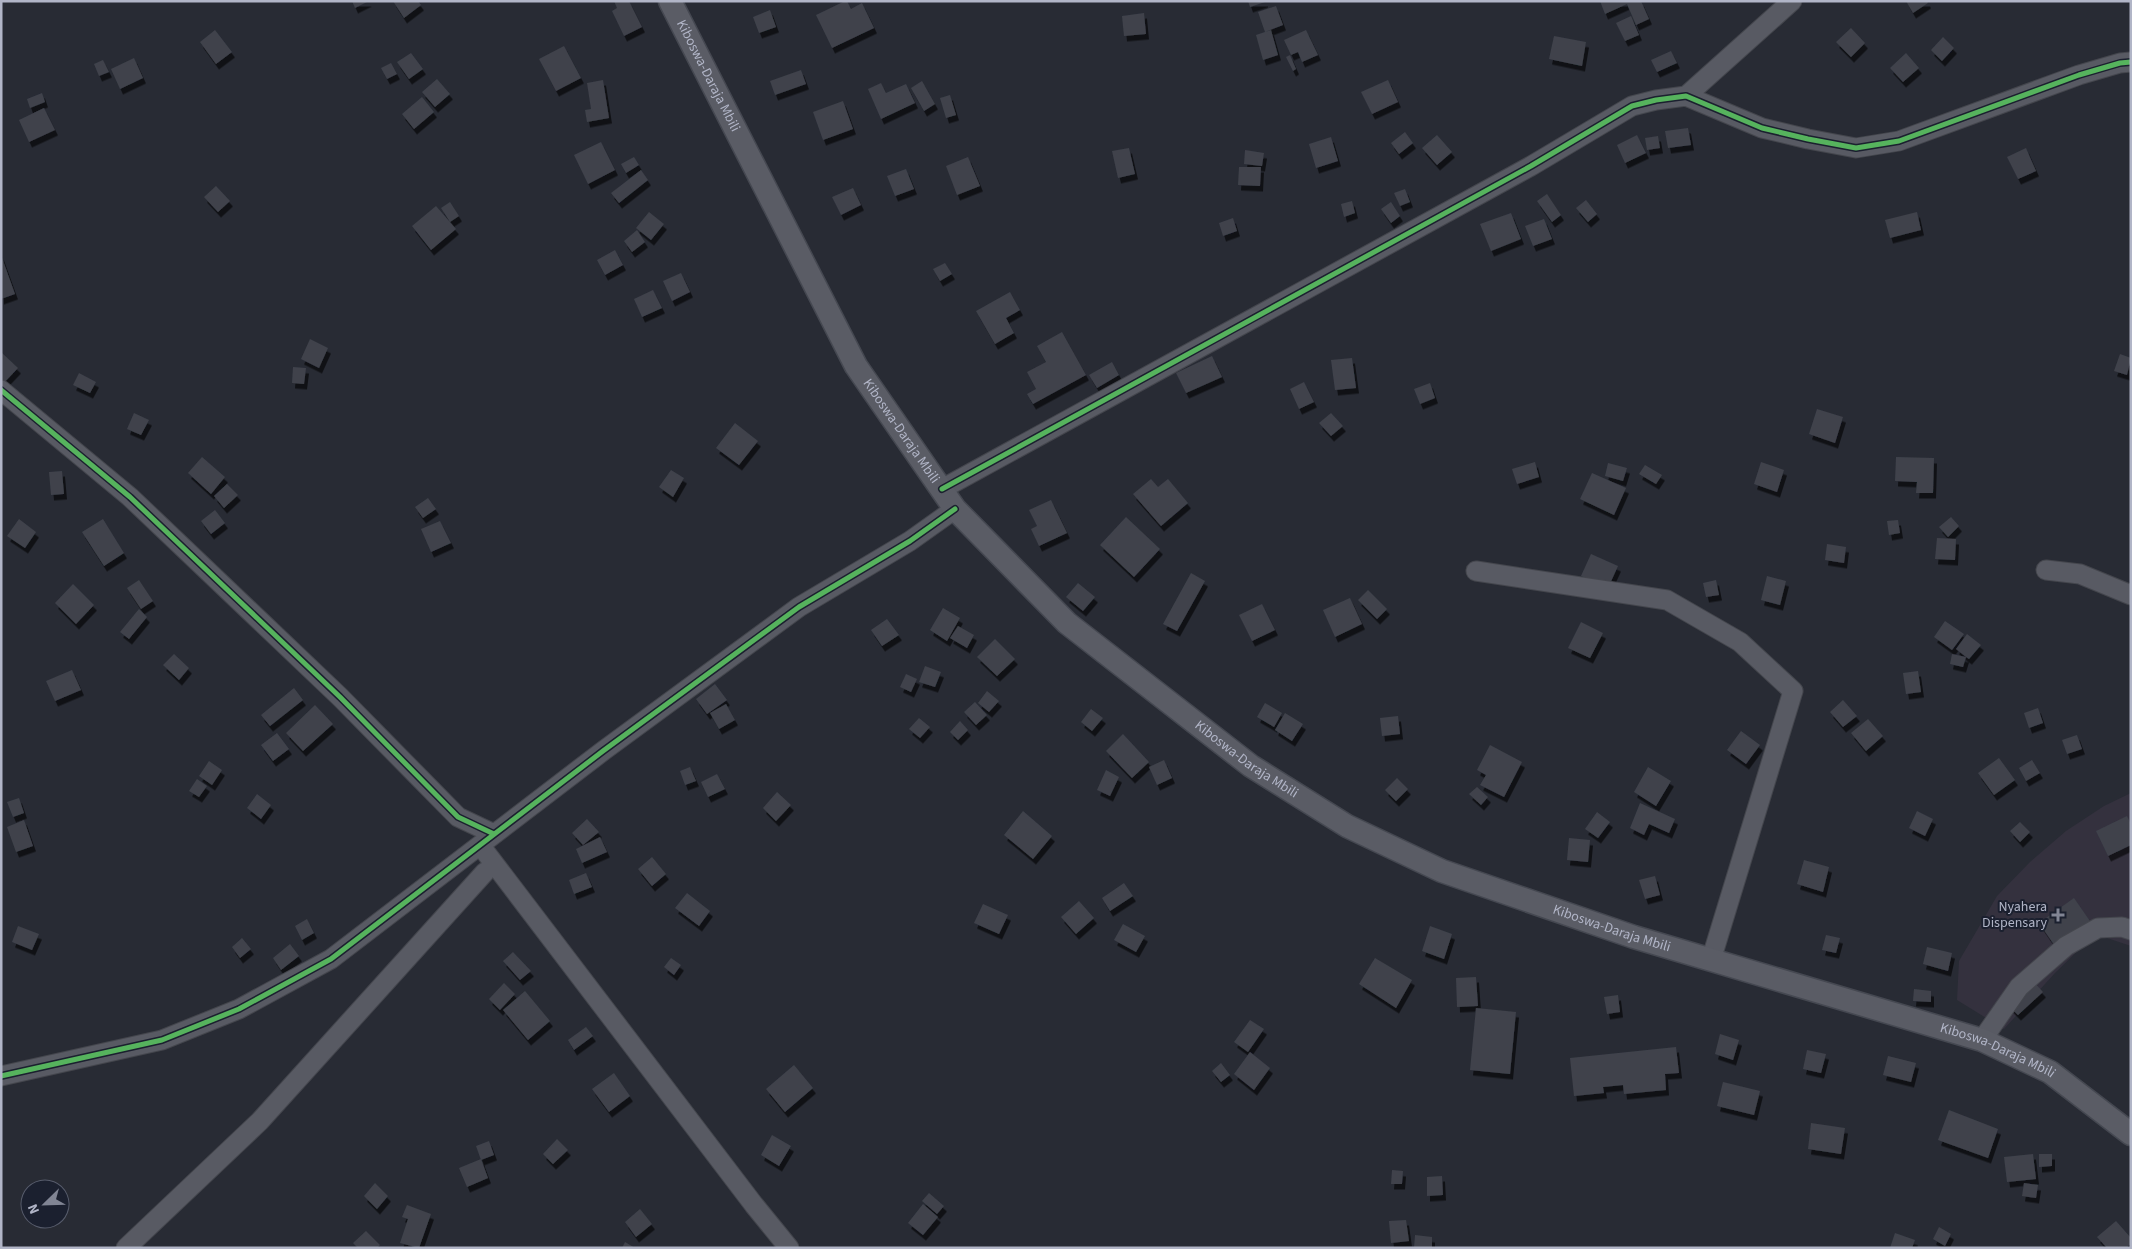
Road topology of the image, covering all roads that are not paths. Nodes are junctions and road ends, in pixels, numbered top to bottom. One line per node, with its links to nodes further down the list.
1 (670, 1): 6 (main road, Kiboswa-Daraja Mbili)
2 (1792, 1): 4 (street)
3 (2131, 62): 4 (street)
4 (1686, 96): 6 (street)
5 (2, 392): 11 (street)
6 (942, 489): 7 (main road, Kiboswa-Daraja Mbili)
7 (955, 509): 11 (street); 14 (main road, Kiboswa-Daraja Mbili)
8 (2046, 570): 10 (street)
9 (1476, 571): 14 (street)
10 (2131, 595)
11 (487, 840): 16 (street); 21 (street)
12 (485, 872): 20 (street)
13 (2131, 930): 15 (street)
14 (1711, 960): 15 (main road, Kiboswa-Daraja Mbili)
15 (1982, 1040): 17 (main road, Kiboswa-Daraja Mbili)
16 (1, 1076)
17 (2095, 1108): 18 (street); 19 (main road, Kiboswa-Daraja Mbili)
18 (2131, 1124)
19 (2131, 1134)
20 (126, 1248)
21 (789, 1248)

